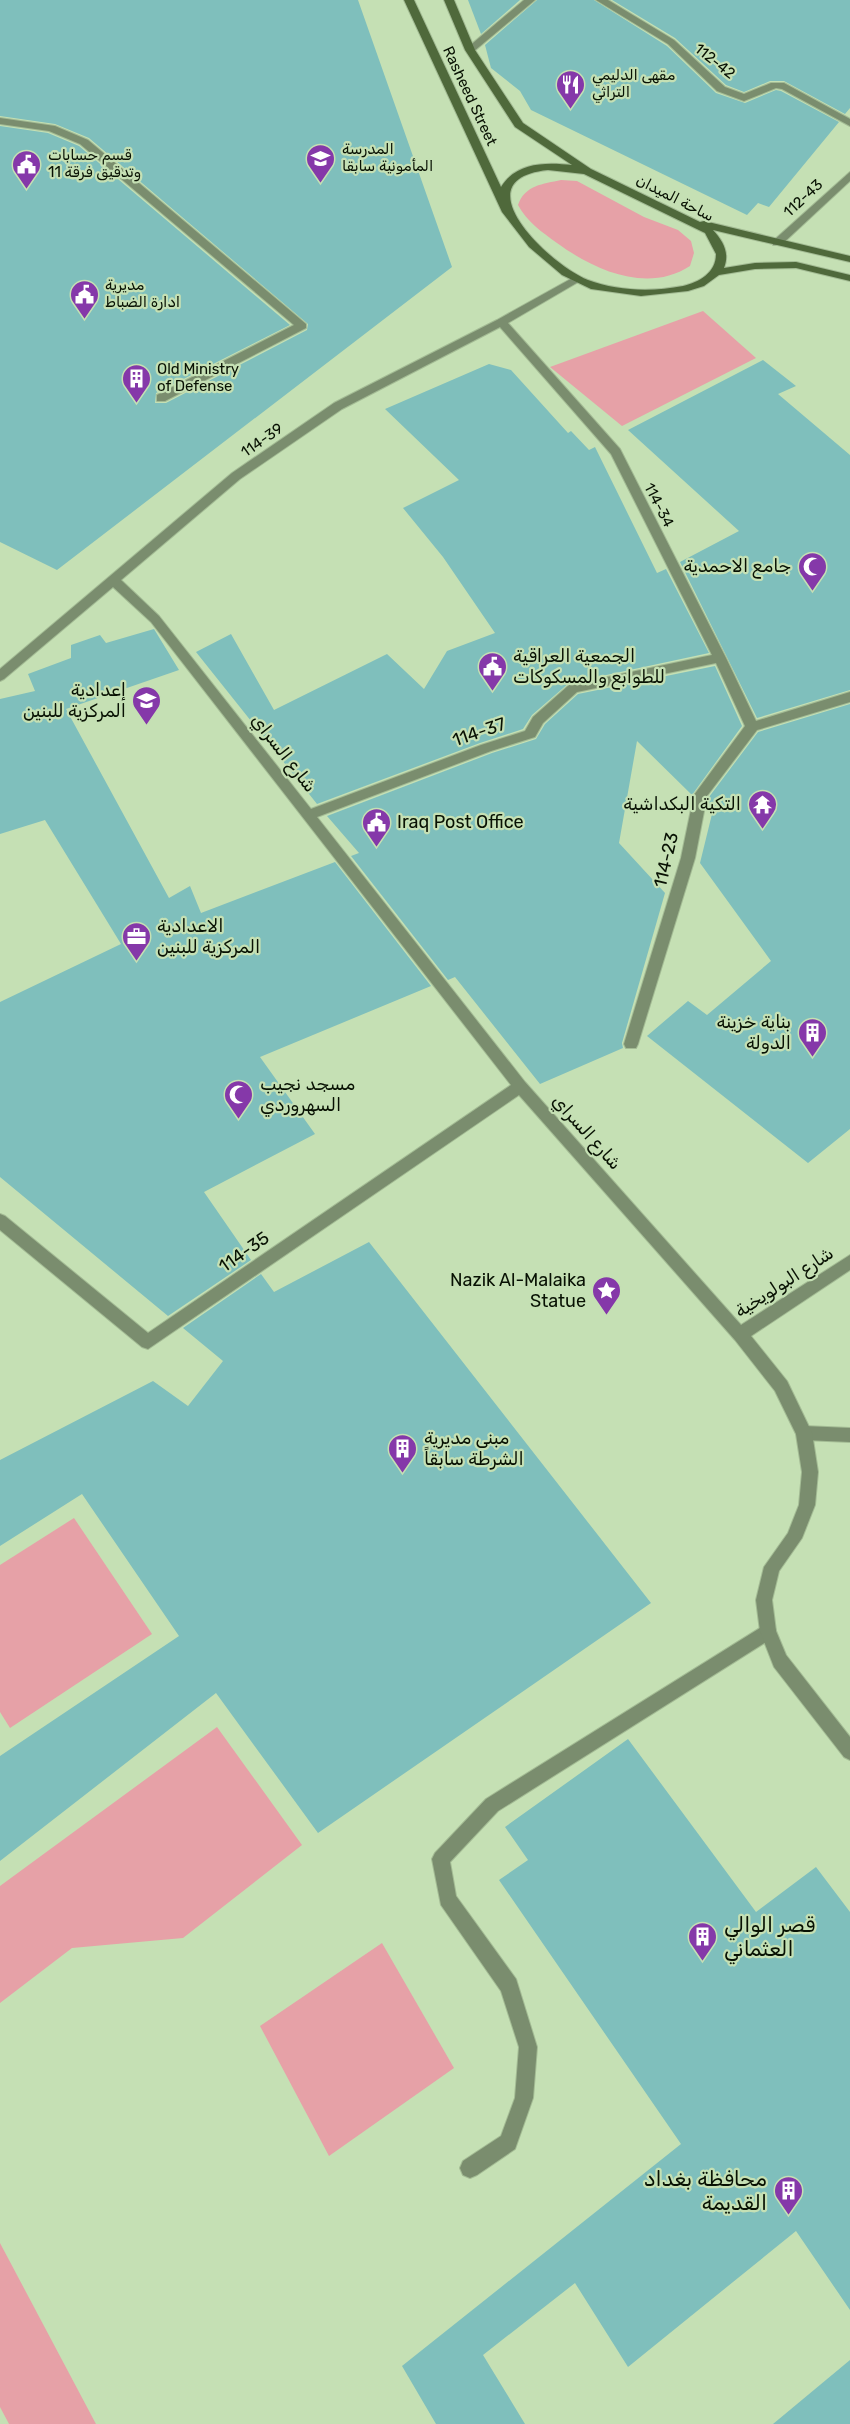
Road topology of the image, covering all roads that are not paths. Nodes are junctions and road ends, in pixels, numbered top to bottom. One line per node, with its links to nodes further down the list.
1 (409, 0): 10 (main road, Rasheed Street)
2 (449, 0): 5 (main road, Rasheed Street)
3 (530, 0): 5 (street)
4 (601, 0): 7 (street, 112-42)
5 (470, 50): 8 (main road, Rasheed Street)
6 (0, 121): 18 (street)
7 (850, 123)
8 (587, 171): 10 (main road, ساحة الميدان); 11 (main road, ساحة الميدان)
9 (850, 175): 12 (street, 112-43)
10 (504, 204): 16 (main road)
11 (688, 220): 12 (main road); 14 (main road, ساحة الميدان)
12 (777, 243): 13 (main road)
13 (850, 259)
14 (717, 272): 15 (main road); 16 (main road)
15 (850, 278)
16 (576, 279): 17 (street, 114-39)
17 (501, 322): 19 (street, 114-39); 20 (street, 114-34)
18 (161, 398)
19 (114, 581): 21 (street, 114-39); 24 (street, شارع السراي)
20 (720, 658): 23 (street, 114-34); 24 (street, 114-37)
21 (0, 676)
22 (850, 698): 23 (street)
23 (752, 727): 25 (street, 114-23)
24 (308, 815): 26 (street, شارع السراي)
25 (631, 1044)
26 (520, 1086): 27 (street, 114-35); 29 (street, شارع السراي)
27 (0, 1221)
28 (850, 1262): 29 (street, شارع البولويخية)
29 (740, 1335): 30 (street, شارع السراي)
30 (804, 1432): 31 (street); 32 (street, شارع السراي)
31 (850, 1435)
32 (768, 1631): 33 (street, شارع السراي); 34 (street)
33 (850, 1751)
34 (470, 2168)

